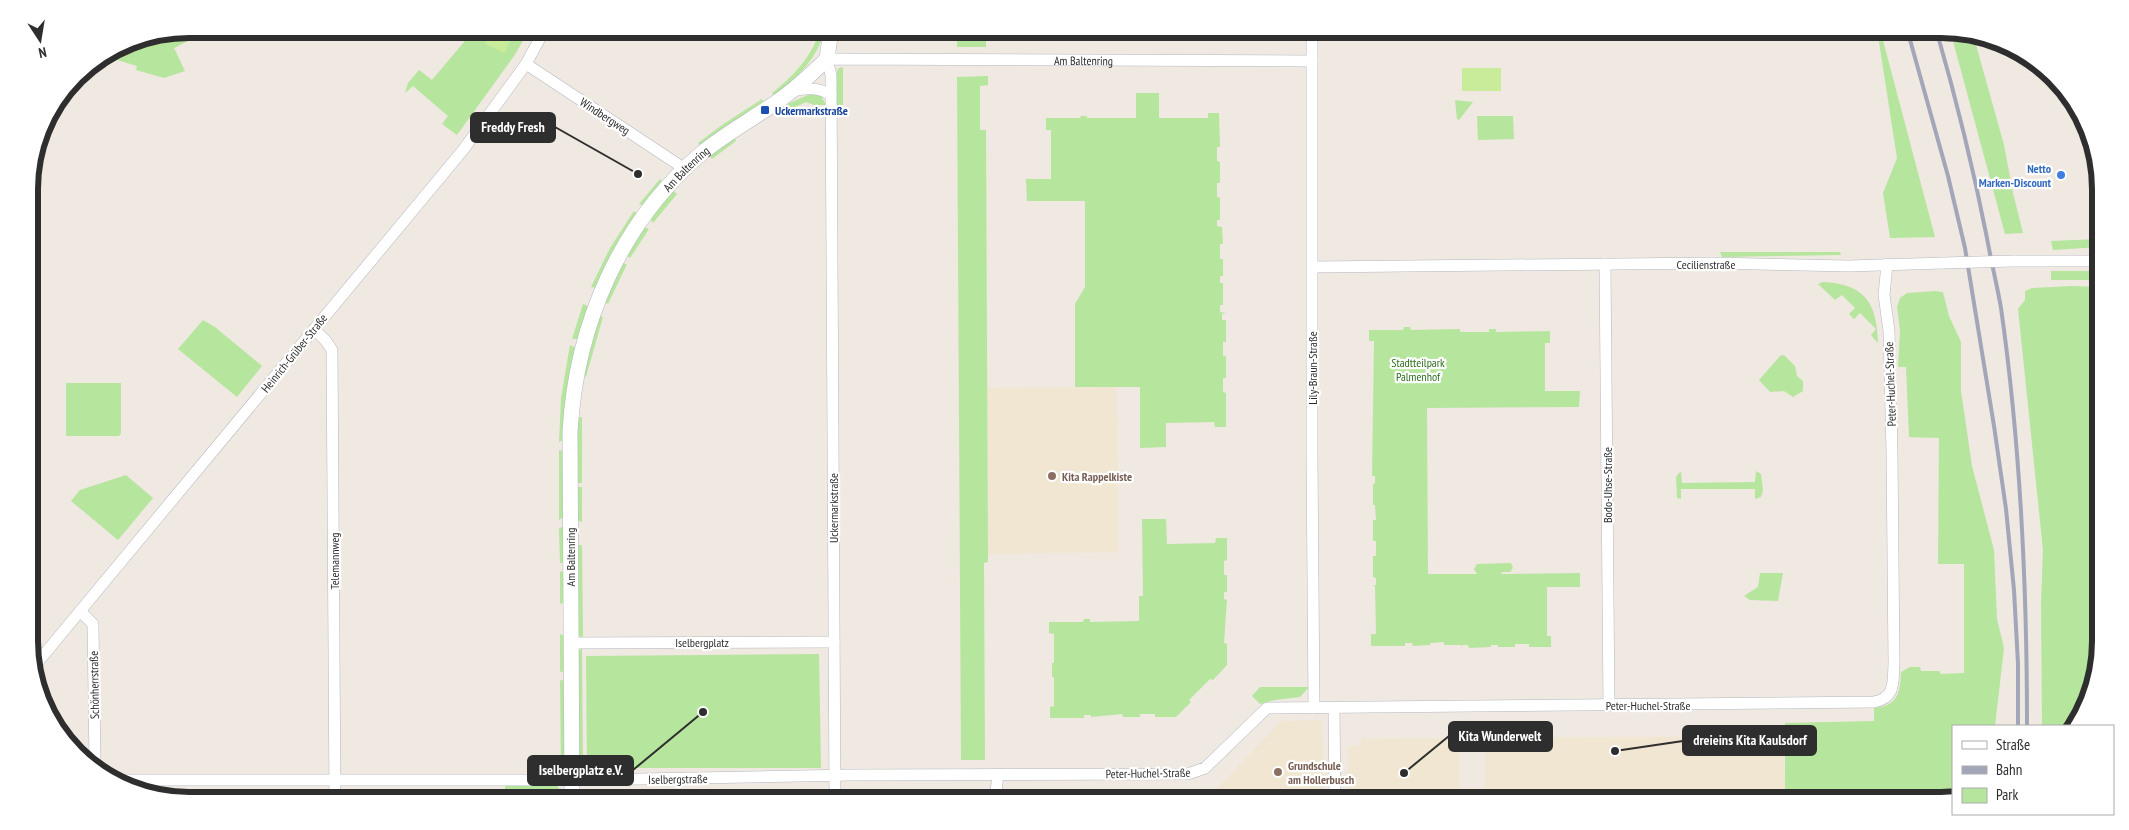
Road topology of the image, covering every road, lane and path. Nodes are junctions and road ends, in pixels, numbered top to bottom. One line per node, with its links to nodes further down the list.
1 (540, 38): 6 (street, Heinrich-Grüber-Straße)
2 (830, 38): 4 (street, Uckermarkstraße)
3 (1312, 38): 5 (street, Lily-Braun-Straße)
4 (827, 59): 5 (street, Am Baltenring); 7 (street, Am Baltenring); 8 (street, Uckermarkstraße)
5 (1312, 61): 13 (street, Lily-Braun-Straße)
6 (526, 64): 9 (street, Windbergweg); 14 (street, Heinrich-Grüber-Straße)
7 (792, 91): 8 (street); 9 (street, Am Baltenring)
8 (831, 95): 17 (street, Uckermarkstraße)
9 (685, 169): 16 (street, Am Baltenring)
10 (2092, 261): 12 (street, Cecilienstraße, bridge)
11 (1606, 264): 12 (street, Cecilienstraße); 13 (street, Cecilienstraße); 19 (street, Bodo-Uhse-Straße)
12 (1887, 264): 19 (street, Peter-Huchel-Straße)
13 (1313, 267): 20 (street, Lily-Braun-Straße)
14 (314, 330): 15 (street, Heinrich-Grüber-Straße); 26 (street, Telemannweg)
15 (80, 611): 18 (street, Heinrich-Grüber-Straße); 22 (street, Schönherrstraße)
16 (571, 642): 17 (street, Iselbergplatz); 27 (street, Am Baltenring)
17 (834, 642): 24 (street, Uckermarkstraße)
18 (39, 661)
19 (1609, 706): 21 (street, Peter-Huchel-Straße)
20 (1314, 708): 21 (street, Peter-Huchel-Straße); 23 (street, Peter-Huchel-Straße)
21 (1334, 708): 32 (street)
22 (95, 759)
23 (998, 774): 24 (street, Iselbergstraße); 31 (street)
24 (834, 777): 27 (street, Iselbergstraße); 30 (street, Uckermarkstraße)
25 (130, 780): 26 (street, Iselbergstraße)
26 (335, 780): 27 (street, Iselbergstraße); 28 (street, Telemannweg)
27 (572, 780): 29 (street, Am Baltenring)
28 (335, 792)
29 (572, 792)
30 (835, 792)
31 (996, 792)
32 (1336, 792)

